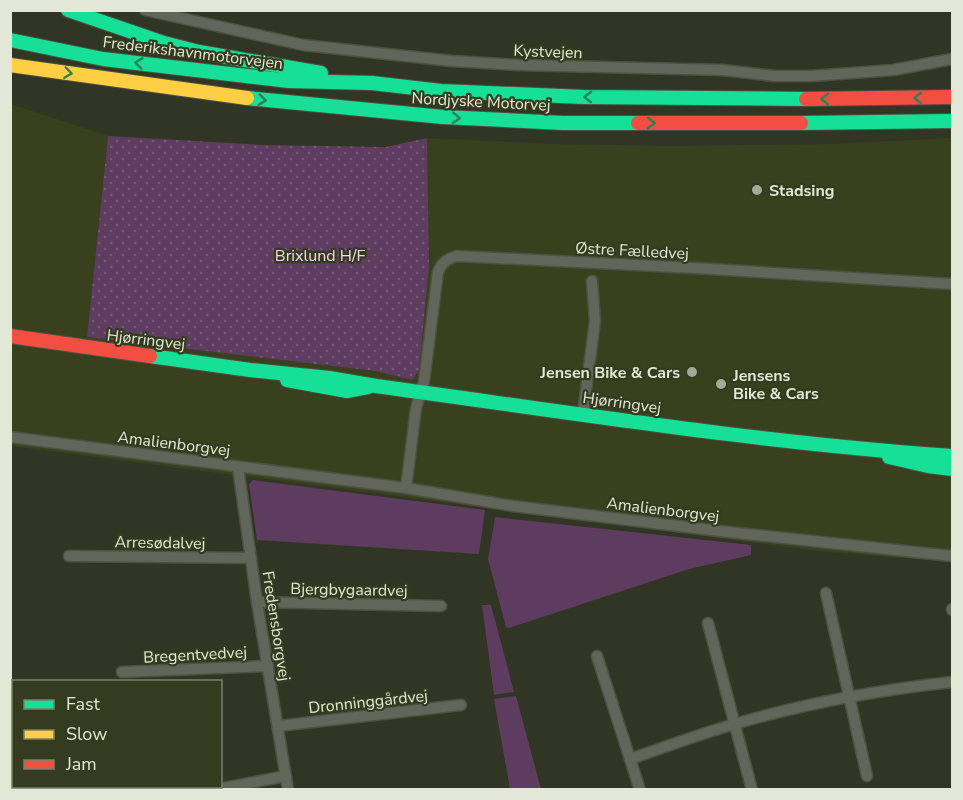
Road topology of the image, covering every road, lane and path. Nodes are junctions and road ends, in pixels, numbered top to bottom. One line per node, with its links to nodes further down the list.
1 (68, 10): 6 (main road)
2 (145, 10): 4 (street, Kystvejen)
3 (10, 40): 6 (main road, Frederikshavnmotorvejen, one-way to 3)
4 (952, 59)
5 (10, 65): 8 (main road, Nordjyske Motorvej, one-way to 8)
6 (372, 84): 7 (main road, Nordjyske Motorvej, one-way to 6)
7 (952, 98)
8 (952, 121)
9 (592, 281): 15 (street)
10 (952, 284): 14 (street, Østre Fælledvej)
11 (10, 336): 13 (main road, Hjørringvej)
12 (10, 345): 13 (main road, Hjørringvej)
13 (73, 346): 14 (main road, Hjørringvej)
14 (421, 392): 15 (main road, Hjørringvej); 21 (street)
15 (583, 413): 17 (main road, Hjørringvej)
16 (10, 437): 19 (street, Amalienborgvej)
17 (864, 450): 18 (main road, Hjørringvej); 20 (main road, Hjørringvej)
18 (952, 456)
19 (238, 467): 21 (street, Amalienborgvej); 24 (street, Fredensborgvej)
20 (952, 469)
21 (406, 488): 22 (street, Amalienborgvej)
22 (952, 553)
23 (69, 556): 24 (street, Arresødalvej)
24 (251, 558): 26 (street, Fredensborgvej)
25 (826, 593): 33 (street)
26 (256, 602): 27 (street, Bjergbygaardvej); 30 (street, Fredensborgvej)
27 (441, 606)
28 (708, 623): 35 (street)
29 (597, 656): 37 (street)
30 (268, 666): 31 (street, Bregentvedvej); 36 (street, Fredensborgvej)
31 (122, 672)
32 (952, 682): 33 (street)
33 (850, 697): 35 (street); 39 (street)
34 (461, 705): 36 (street, Dronninggårdvej)
35 (735, 724): 37 (street); 43 (street)
36 (278, 726): 38 (street, Fredensborgvej)
37 (630, 759): 42 (street)
38 (285, 776): 40 (street); 41 (street, Fredensborgvej)
39 (867, 776)
40 (222, 787)
41 (288, 789)
42 (640, 789)
43 (752, 789)

